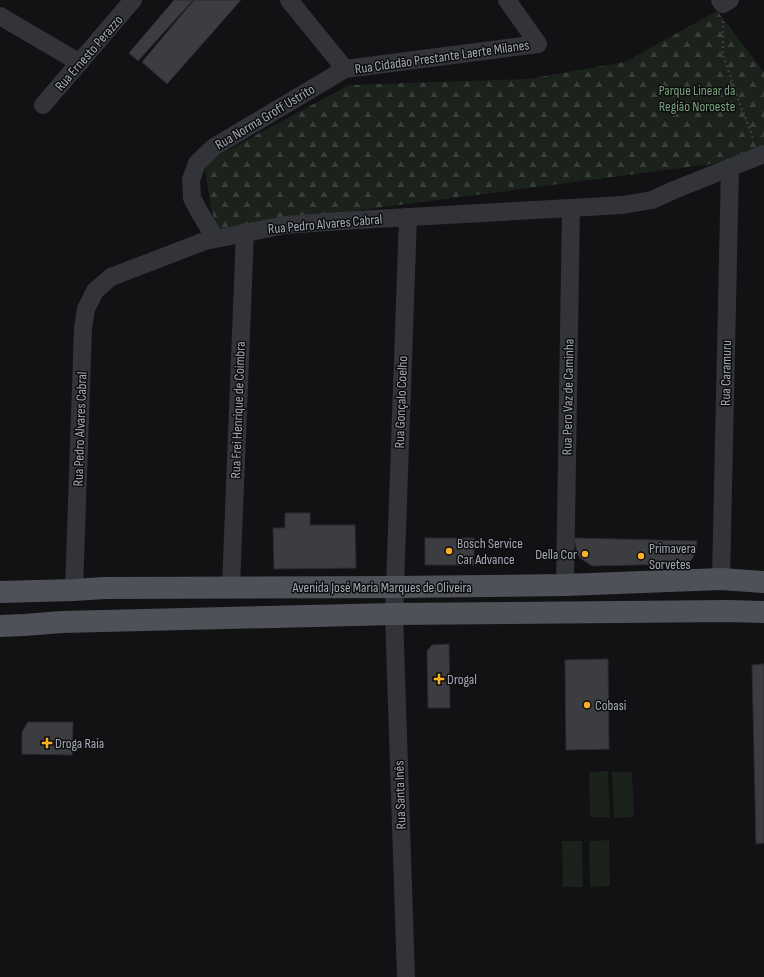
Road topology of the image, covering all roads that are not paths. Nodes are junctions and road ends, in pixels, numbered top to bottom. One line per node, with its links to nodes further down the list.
1 (133, 0): 5 (street, Rua Ernesto Perazzo)
2 (289, 0): 6 (street)
3 (507, 0): 6 (street, Rua Cidadão Prestante Laerte Milanes)
4 (0, 16): 5 (street)
5 (80, 63): 7 (street, Rua Ernesto Perazzo)
6 (345, 69): 13 (street, Rua Norma Groff Ustrito)
7 (44, 105)
8 (762, 154): 9 (street, Rua Pedro Alvares Cabral)
9 (730, 167): 10 (street, Rua Pedro Alvares Cabral); 14 (street, Rua Caramuru)
10 (571, 208): 11 (street, Rua Pedro Alvares Cabral); 16 (street, Rua Pero Vaz de Caminha)
11 (408, 217): 12 (street, Rua Pedro Alvares Cabral); 18 (street, Rua Gonçalo Coelho)
12 (245, 232): 13 (street, Rua Pedro Alvares Cabral); 17 (street, Rua Frei Henrique de Coimbra)
13 (215, 238): 20 (street, Rua Pedro Alvares Cabral)
14 (721, 579): 15 (main road, Avenida José Maria Marques de Oliveira); 16 (main road, Avenida José Maria Marques de Oliveira)
15 (764, 582)
16 (565, 585): 18 (main road, Avenida José Maria Marques de Oliveira)
17 (231, 587): 18 (main road, Avenida José Maria Marques de Oliveira); 20 (main road, Avenida José Maria Marques de Oliveira)
18 (394, 587): 24 (street, Rua Gonçalo Coelho)
19 (764, 589): 22 (main road)
20 (74, 590): 21 (main road, Avenida José Maria Marques de Oliveira)
21 (0, 592)
22 (728, 611): 23 (main road, Avenida José Maria Marques de Oliveira); 24 (main road, Avenida José Maria Marques de Oliveira)
23 (764, 612)
24 (394, 614): 25 (main road, Avenida José Maria Marques de Oliveira); 28 (street, Rua Santa Inês)
25 (24, 625): 26 (main road); 27 (main road)
26 (0, 626)
27 (0, 631)
28 (406, 977)

